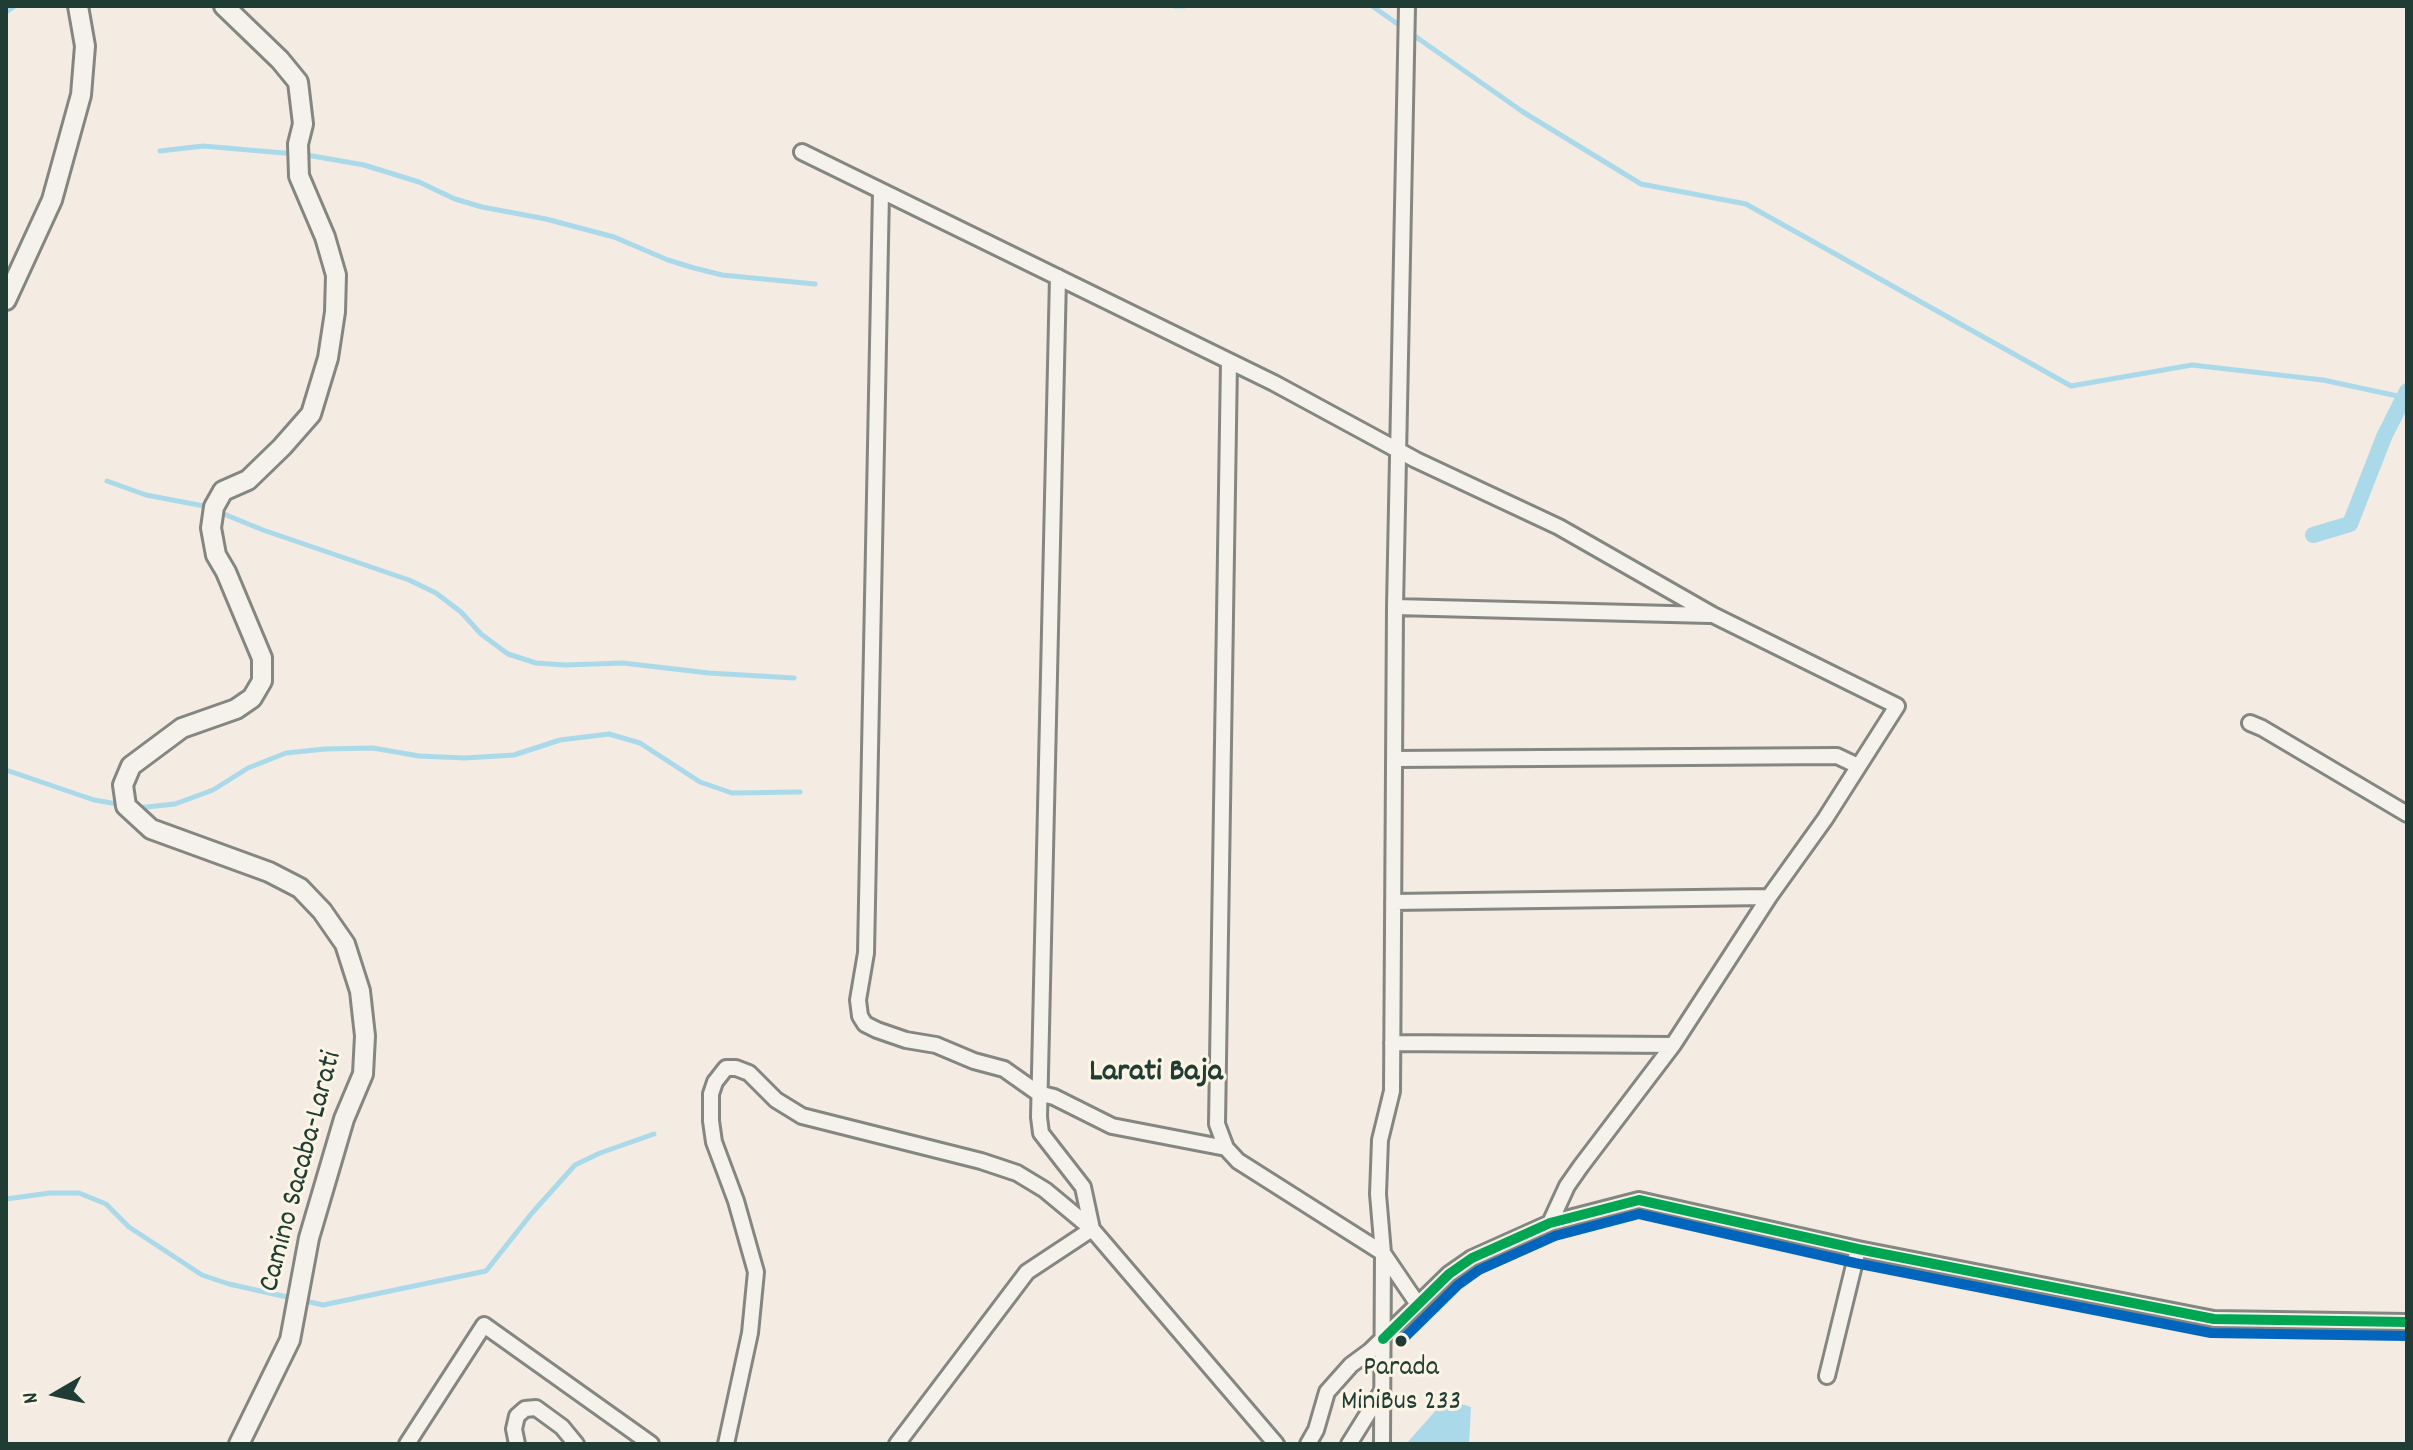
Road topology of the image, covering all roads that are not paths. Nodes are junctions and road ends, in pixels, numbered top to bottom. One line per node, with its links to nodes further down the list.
1 (78, 6): 7 (street)
2 (224, 6): 31 (street, Camino Sacaba-Larati)
3 (1407, 12): 9 (street)
4 (802, 152): 5 (street)
5 (881, 192): 6 (street); 20 (street)
6 (1058, 277): 8 (street); 20 (street)
7 (6, 300)
8 (1229, 362): 9 (street); 21 (street)
9 (1398, 450): 10 (street); 11 (street)
10 (1395, 607): 11 (street); 13 (street)
11 (1713, 615): 14 (street)
12 (2250, 723): 15 (street)
13 (1394, 759): 14 (street); 17 (street)
14 (1858, 766): 16 (street)
15 (2407, 814)
16 (1769, 897): 17 (street); 19 (street)
17 (1393, 902): 18 (street)
18 (1392, 1043): 19 (street); 25 (street)
19 (1673, 1045): 22 (street)
20 (1038, 1093): 21 (street); 23 (street)
21 (1226, 1148): 25 (street)
22 (1550, 1223): 24 (street); 26 (street)
23 (1092, 1229): 36 (street); 37 (street); 38 (street)
24 (1858, 1249): 27 (street); 29 (street)
25 (1383, 1253): 26 (street); 28 (street)
26 (1417, 1303): 28 (street)
27 (2407, 1322)
28 (1383, 1339): 30 (street); 39 (street)
29 (1827, 1376)
30 (1382, 1391): 40 (street); 41 (street)
31 (239, 1444)
32 (407, 1444): 35 (street)
33 (517, 1444): 34 (street)
34 (576, 1444)
35 (651, 1444)
36 (726, 1444)
37 (897, 1444)
38 (1276, 1444)
39 (1308, 1444)
40 (1349, 1444)
41 (1382, 1444)

